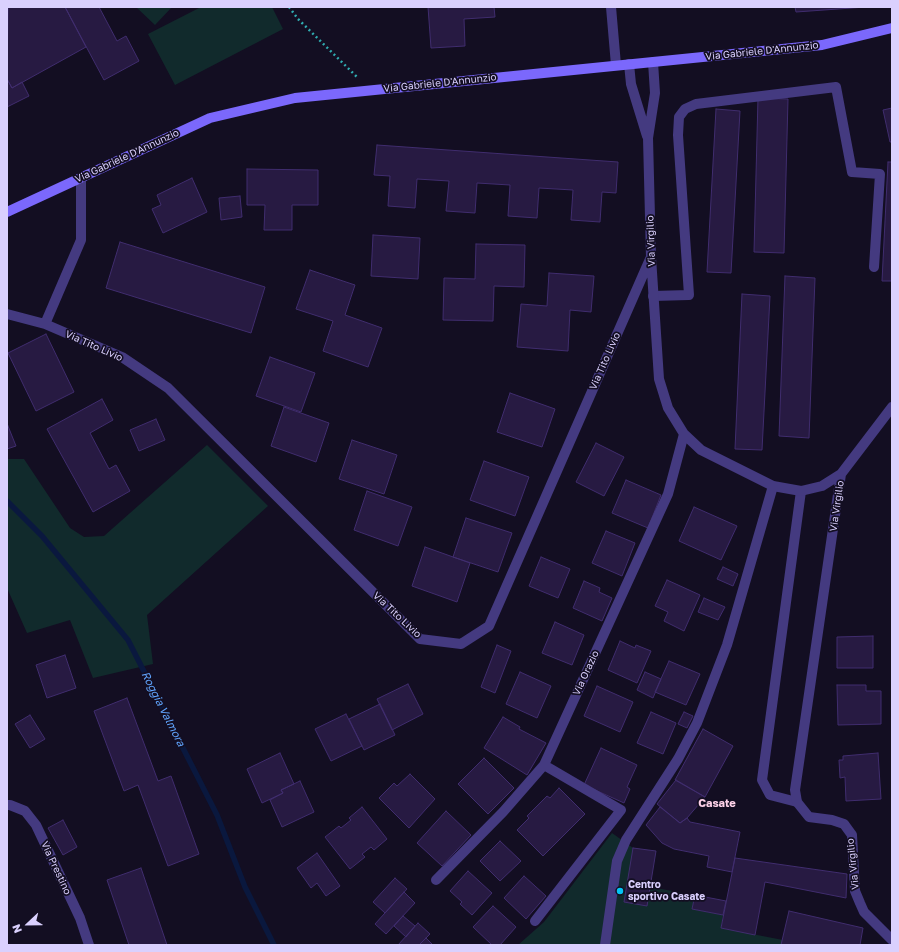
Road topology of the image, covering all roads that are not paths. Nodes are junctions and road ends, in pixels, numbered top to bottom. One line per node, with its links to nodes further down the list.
1 (612, 7): 5 (street)
2 (892, 28): 3 (main road, Via Gabriele D'Annunzio)
3 (654, 62): 4 (main road, Via Gabriele D'Annunzio); 6 (street, Via Virgilio)
4 (629, 64): 5 (main road, Via Gabriele D'Annunzio); 6 (street, Via Virgilio)
5 (616, 65): 7 (main road, Via Gabriele D'Annunzio)
6 (648, 138): 9 (street, Via Virgilio)
7 (81, 178): 8 (main road, Via Gabriele D'Annunzio); 13 (street)
8 (7, 212)
9 (651, 257): 11 (street, Via Virgilio); 13 (street, Via Tito Livio)
10 (874, 267): 11 (street)
11 (654, 296): 15 (street, Via Virgilio)
12 (7, 314): 13 (street, Via Tito Livio)
13 (44, 324)
14 (892, 407): 16 (street)
15 (684, 434): 17 (street, Via Virgilio); 19 (street, Via Orazio)
16 (841, 474): 18 (street, Via Virgilio); 20 (street, Via Virgilio)
17 (773, 486): 18 (street, Via Virgilio); 26 (street)
18 (801, 492): 20 (street)
19 (544, 765): 22 (street, Via Orazio); 23 (street)
20 (797, 802): 24 (street, Via Virgilio)
21 (7, 806): 25 (street, Via Prestino)
22 (436, 880)
23 (535, 920)
24 (892, 940)
25 (89, 945)
26 (606, 945)

